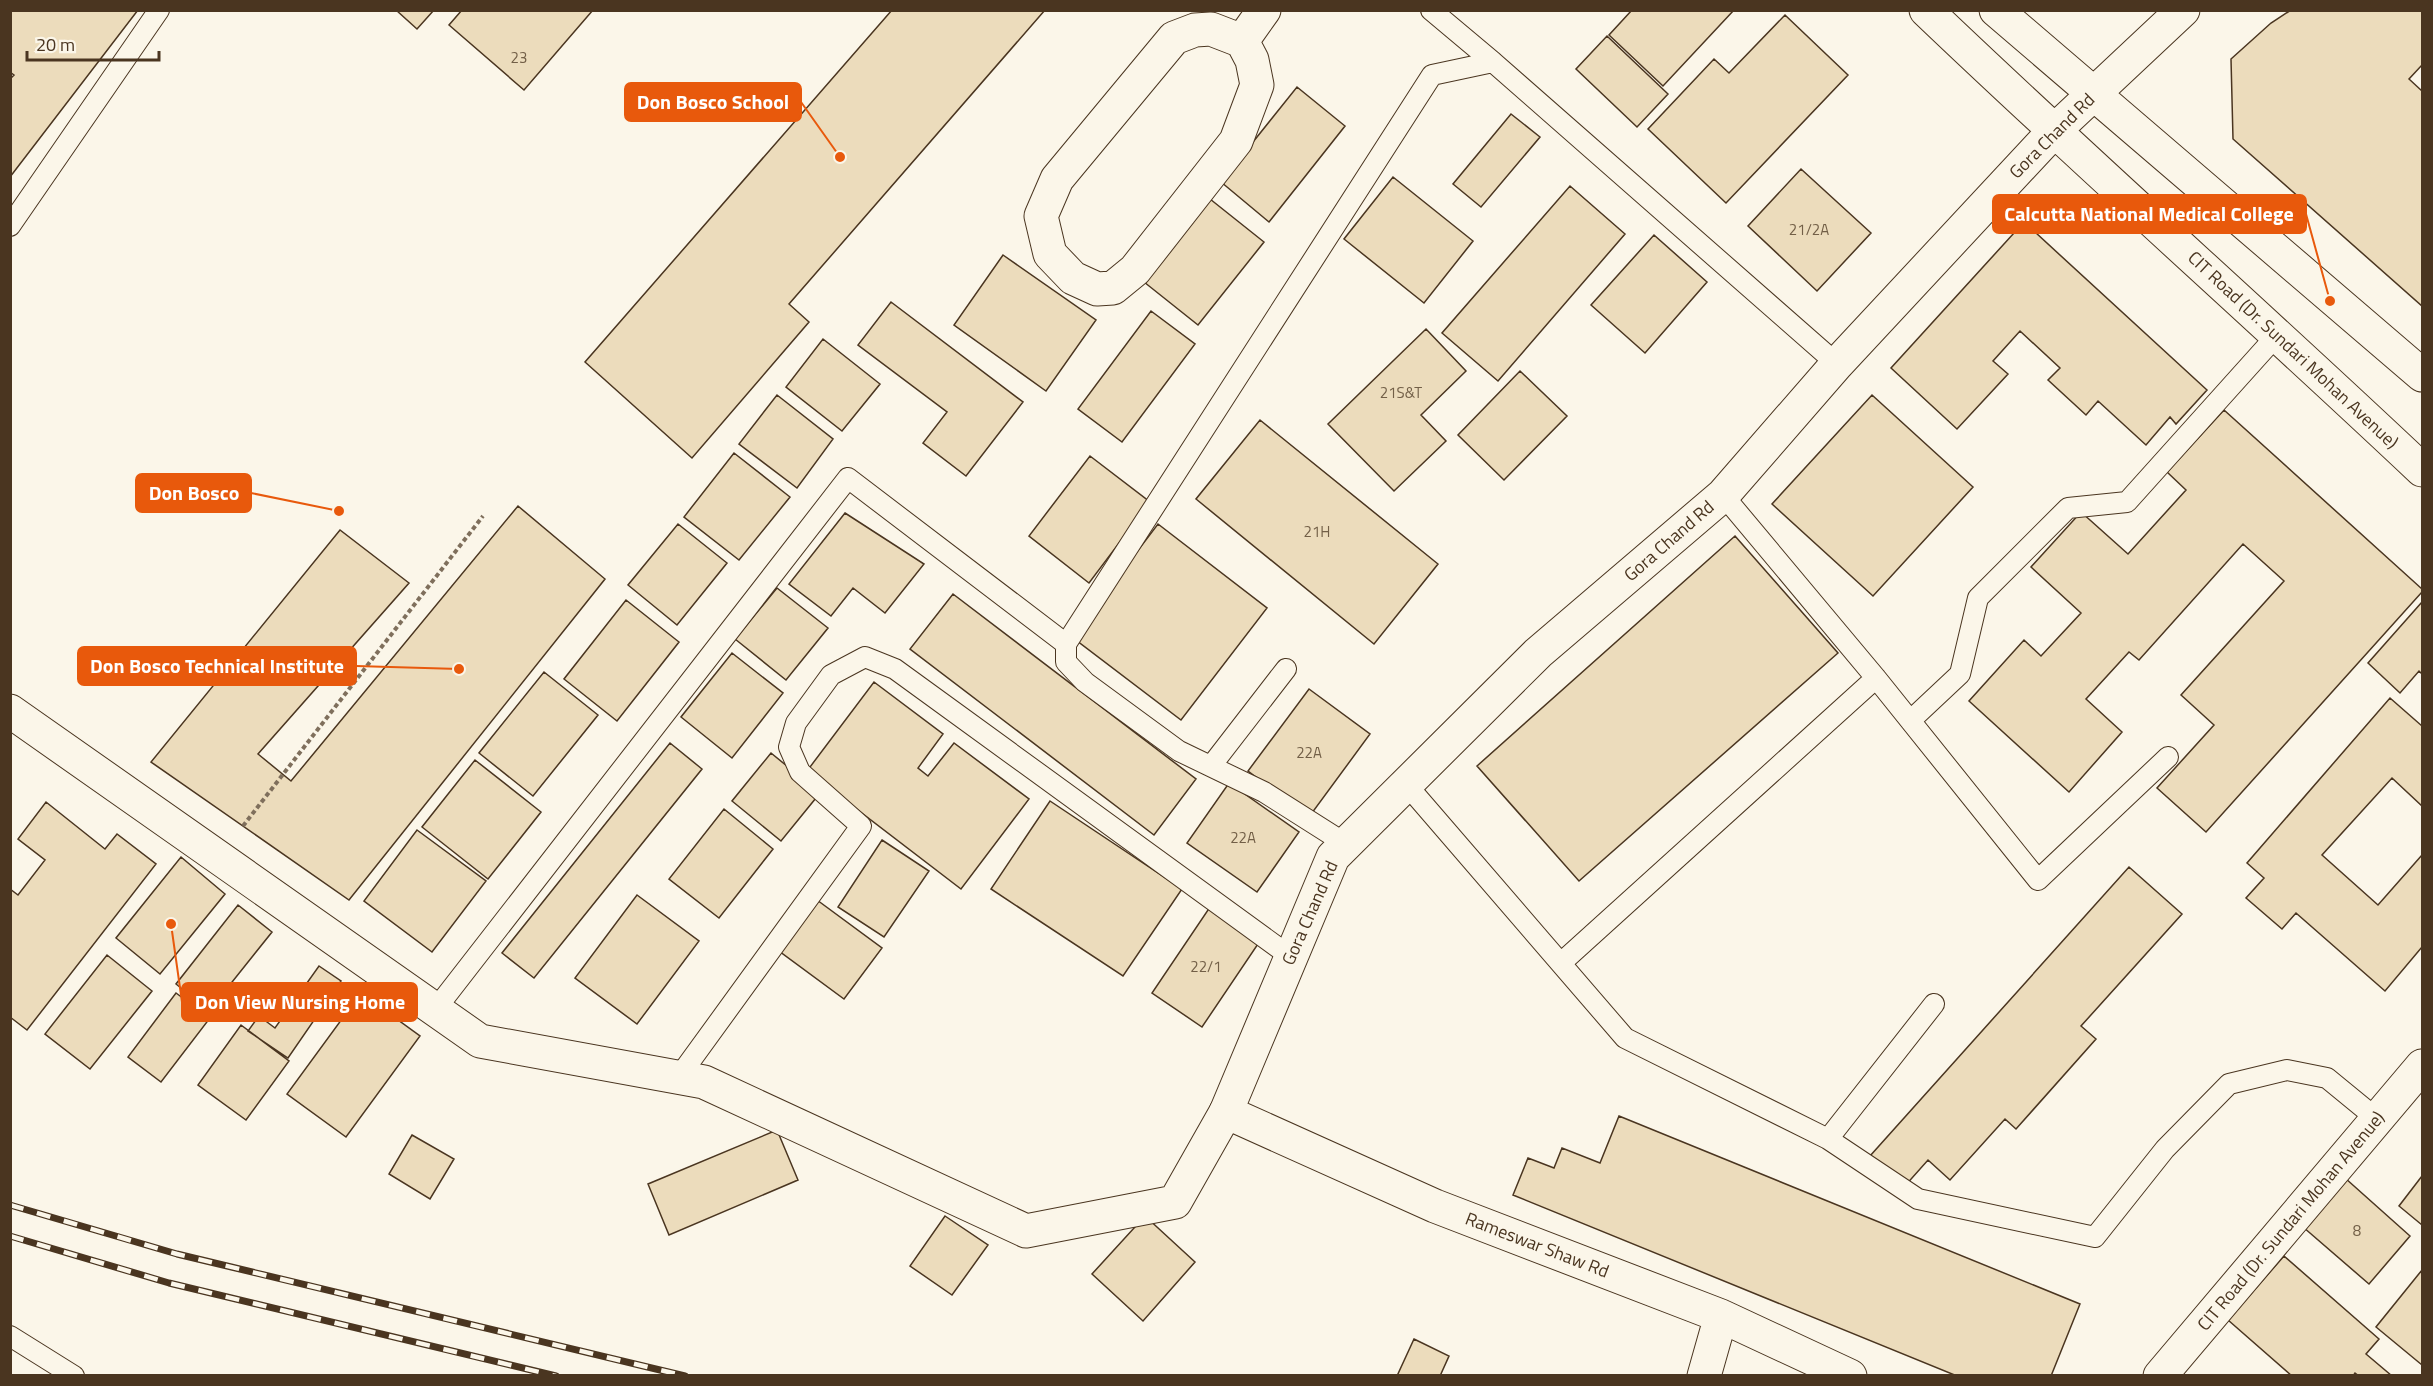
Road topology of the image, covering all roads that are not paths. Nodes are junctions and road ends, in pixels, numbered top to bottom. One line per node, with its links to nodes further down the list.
1 (159, 10): 11 (lane)
2 (1264, 10): 7 (street)
3 (1431, 10): 8 (lane)
4 (1926, 10): 10 (street, CIT Road (Dr. Sundari Mohan Avenue))
5 (1996, 10): 9 (street)
6 (2183, 10): 9 (street, Gora Chand Rd)
7 (1242, 41): 7 (street)
8 (1493, 62): 13 (lane); 17 (lane)
9 (2094, 94): 10 (street, Gora Chand Rd); 14 (street)
10 (2053, 132): 12 (street, CIT Road (Dr. Sundari Mohan Avenue)); 13 (street, Gora Chand Rd)
11 (10, 226)
12 (2278, 334): 15 (street, CIT Road (Dr. Sundari Mohan Avenue)); 21 (lane)
13 (1837, 364): 16 (street, Gora Chand Rd)
14 (2422, 375)
15 (2422, 470)
16 (1723, 495): 19 (lane); 24 (street, Gora Chand Rd)
17 (1066, 644): 23 (lane); 29 (lane)
18 (1286, 669): 23 (lane)
19 (1876, 678): 21 (lane); 27 (lane)
20 (10, 711): 29 (street, Gora Chand Rd)
21 (1911, 720): 22 (lane)
22 (2168, 758)
23 (1211, 766): 25 (lane)
24 (1406, 784): 25 (street, Gora Chand Rd); 27 (lane)
25 (1346, 844): 26 (street, Gora Chand Rd)
26 (1291, 957): 31 (lane); 32 (street, Gora Chand Rd)
27 (1561, 963): 34 (lane)
28 (1934, 1004): 34 (lane)
29 (435, 1010): 31 (street, Gora Chand Rd)
30 (2422, 1066): 33 (street, CIT Road (Dr. Sundari Mohan Avenue))
31 (678, 1078): 32 (street, Gora Chand Rd)
32 (1226, 1112): 35 (street, Rameswar Shaw Rd)
33 (2377, 1119): 34 (lane); 40 (street, CIT Road (Dr. Sundari Mohan Avenue))
34 (1828, 1139)
35 (1721, 1316): 38 (street); 39 (street, Rameswar Shaw Rd)
36 (10, 1336): 37 (lane)
37 (74, 1376)
38 (1704, 1376)
39 (1850, 1376)
40 (2160, 1376)

